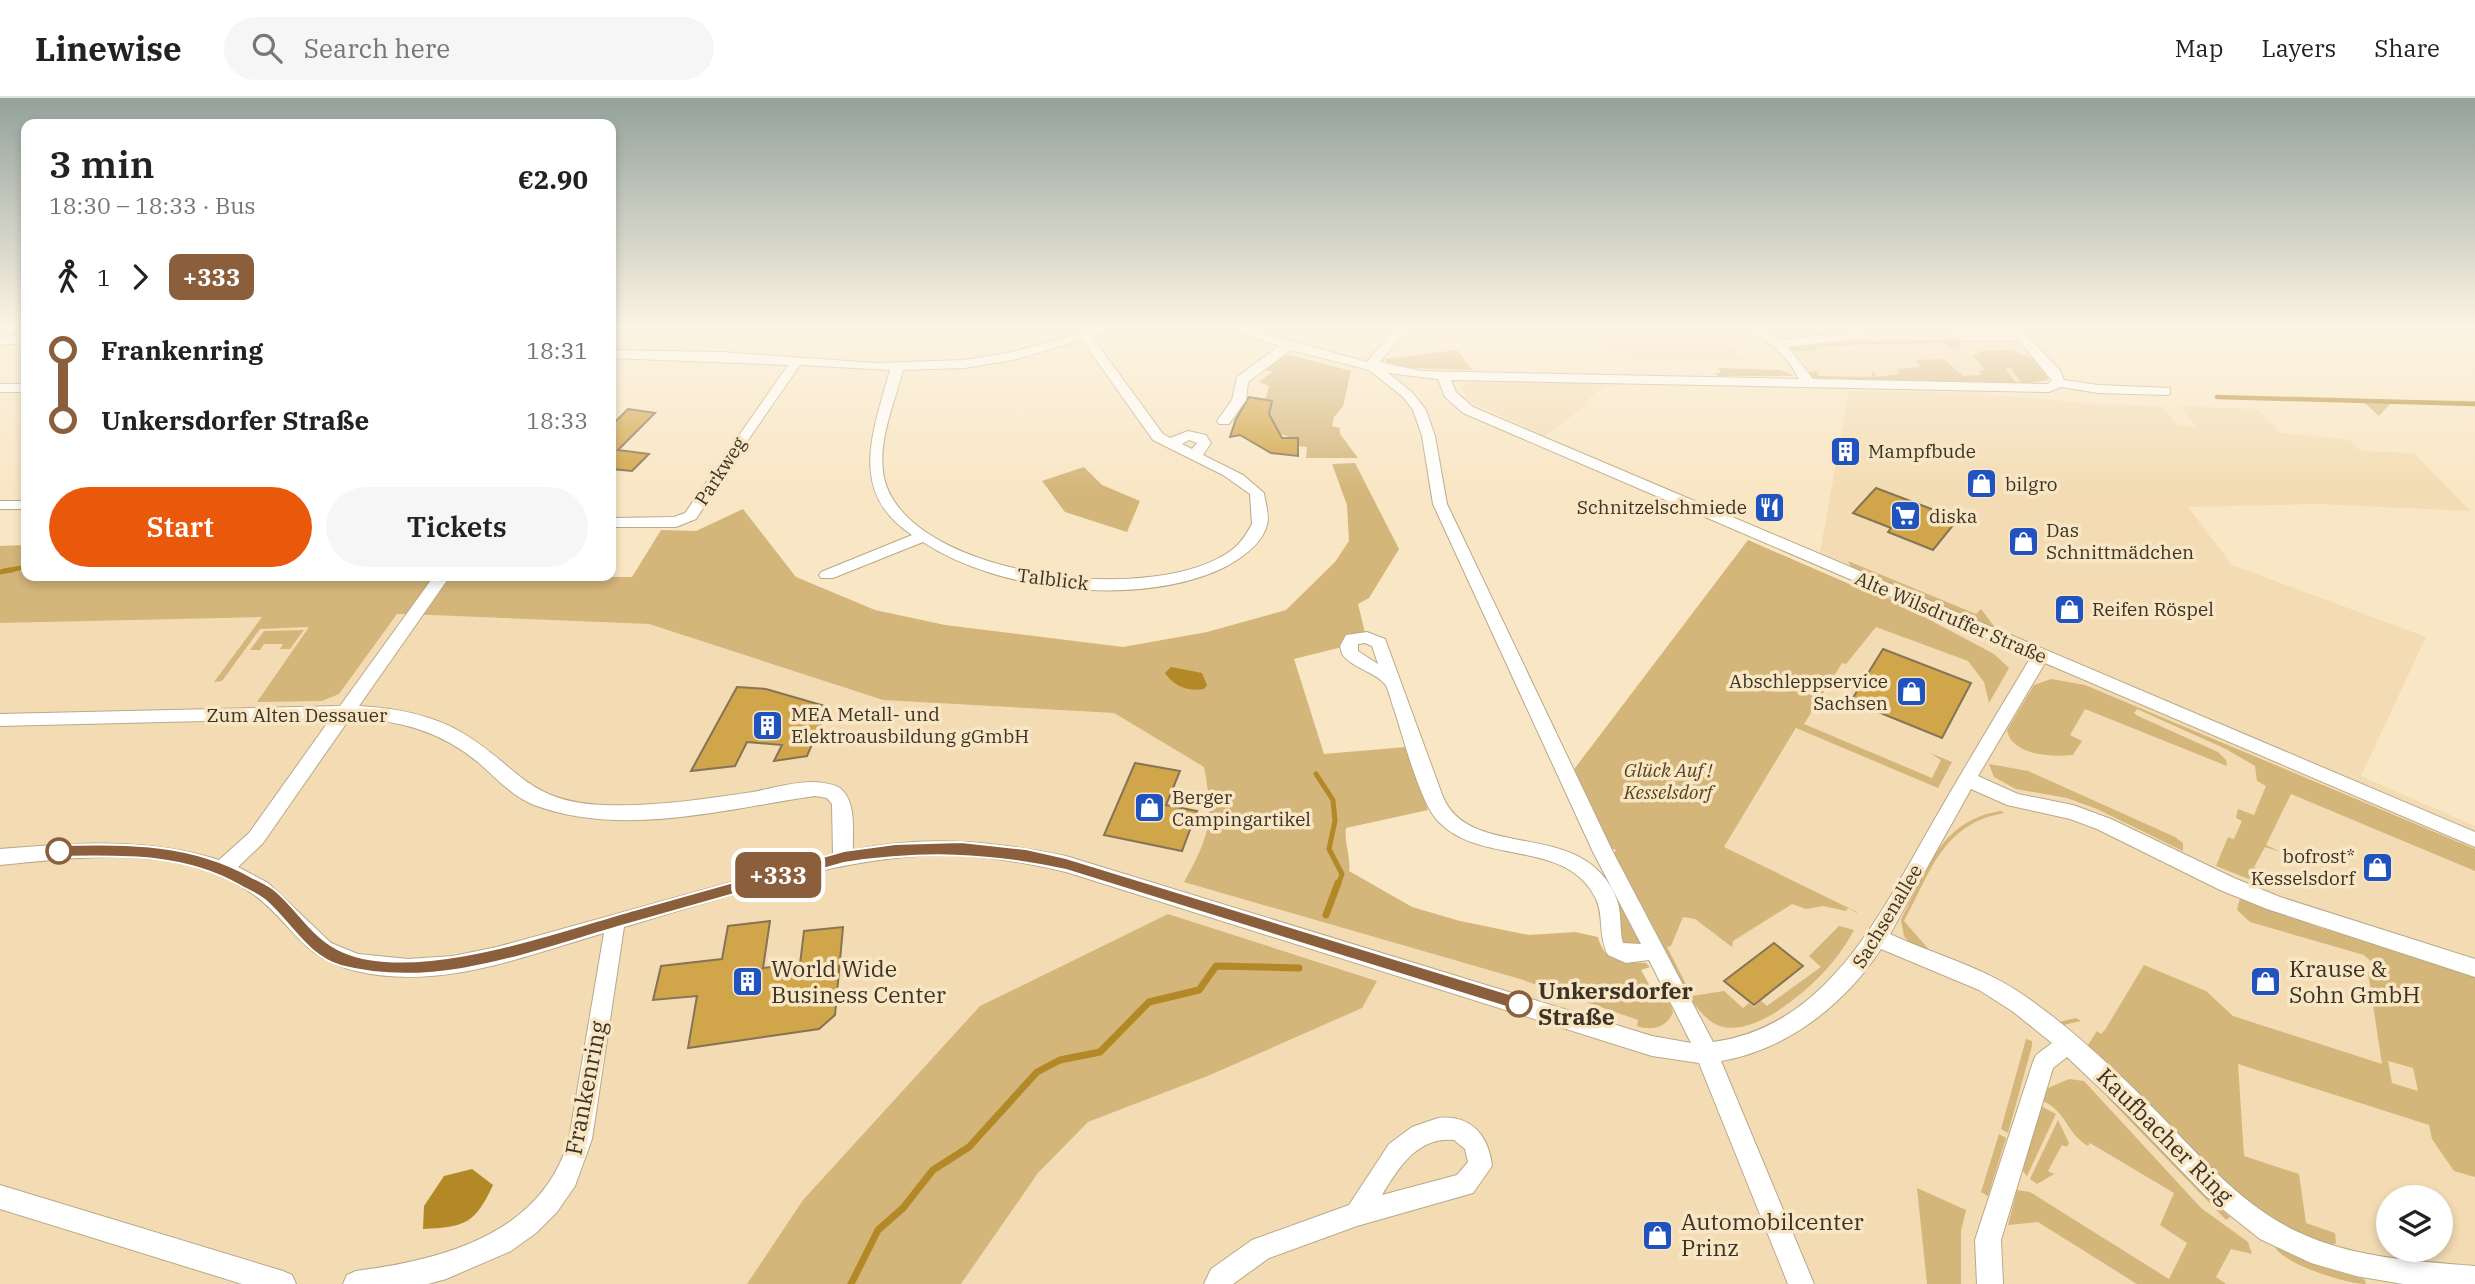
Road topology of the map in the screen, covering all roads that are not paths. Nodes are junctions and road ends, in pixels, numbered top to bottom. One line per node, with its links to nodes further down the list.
1 (783, 380): 16 (street, Parkweg)
2 (894, 380): 17 (street, Talblick)
3 (1117, 380): 17 (street, Talblick)
4 (1242, 380): 13 (street)
5 (1389, 380): 31 (street)
6 (1445, 380): 20 (street, Alte Wilsdruffer Straße)
7 (1707, 380): 8 (street)
8 (1808, 382): 9 (street)
9 (2059, 383): 12 (street)
10 (0, 388): 11 (street)
11 (21, 388)
12 (2165, 391)
13 (1224, 421)
14 (0, 505): 15 (street)
15 (21, 505)
16 (616, 523)
17 (922, 537): 18 (street)
18 (827, 575)
19 (438, 581): 22 (street)
20 (2041, 655): 24 (street, Sachsenallee); 25 (street, Alte Wilsdruffer Straße)
21 (1392, 681): 31 (street)
22 (343, 712): 23 (street, Zum Alten Dessauer); 27 (street, Zum Alten Dessauer); 28 (street)
23 (0, 720)
24 (1967, 779): 30 (street, Sachsenallee); 32 (street)
25 (2475, 840)
26 (0, 857): 28 (street, Sachsenallee)
27 (844, 857): 29 (street, Sachsenallee); 34 (street, Sachsenallee)
28 (223, 869): 29 (street, Sachsenallee)
29 (613, 922): 40 (street, Frankenring)
30 (1877, 938): 33 (street, Kaufbacher Ring); 34 (street, Sachsenallee)
31 (1655, 951): 34 (street)
32 (2475, 968)
33 (2068, 1043): 37 (street, Kaufbacher Ring); 43 (street)
34 (1709, 1055): 42 (street)
35 (0, 1197): 39 (street)
36 (1357, 1214): 36 (street); 41 (street)
37 (2415, 1278): 38 (street, Kaufbacher Ring)
38 (2475, 1279)
39 (283, 1284)
40 (356, 1284)
41 (1217, 1284)
42 (1801, 1284)
43 (1990, 1284)

